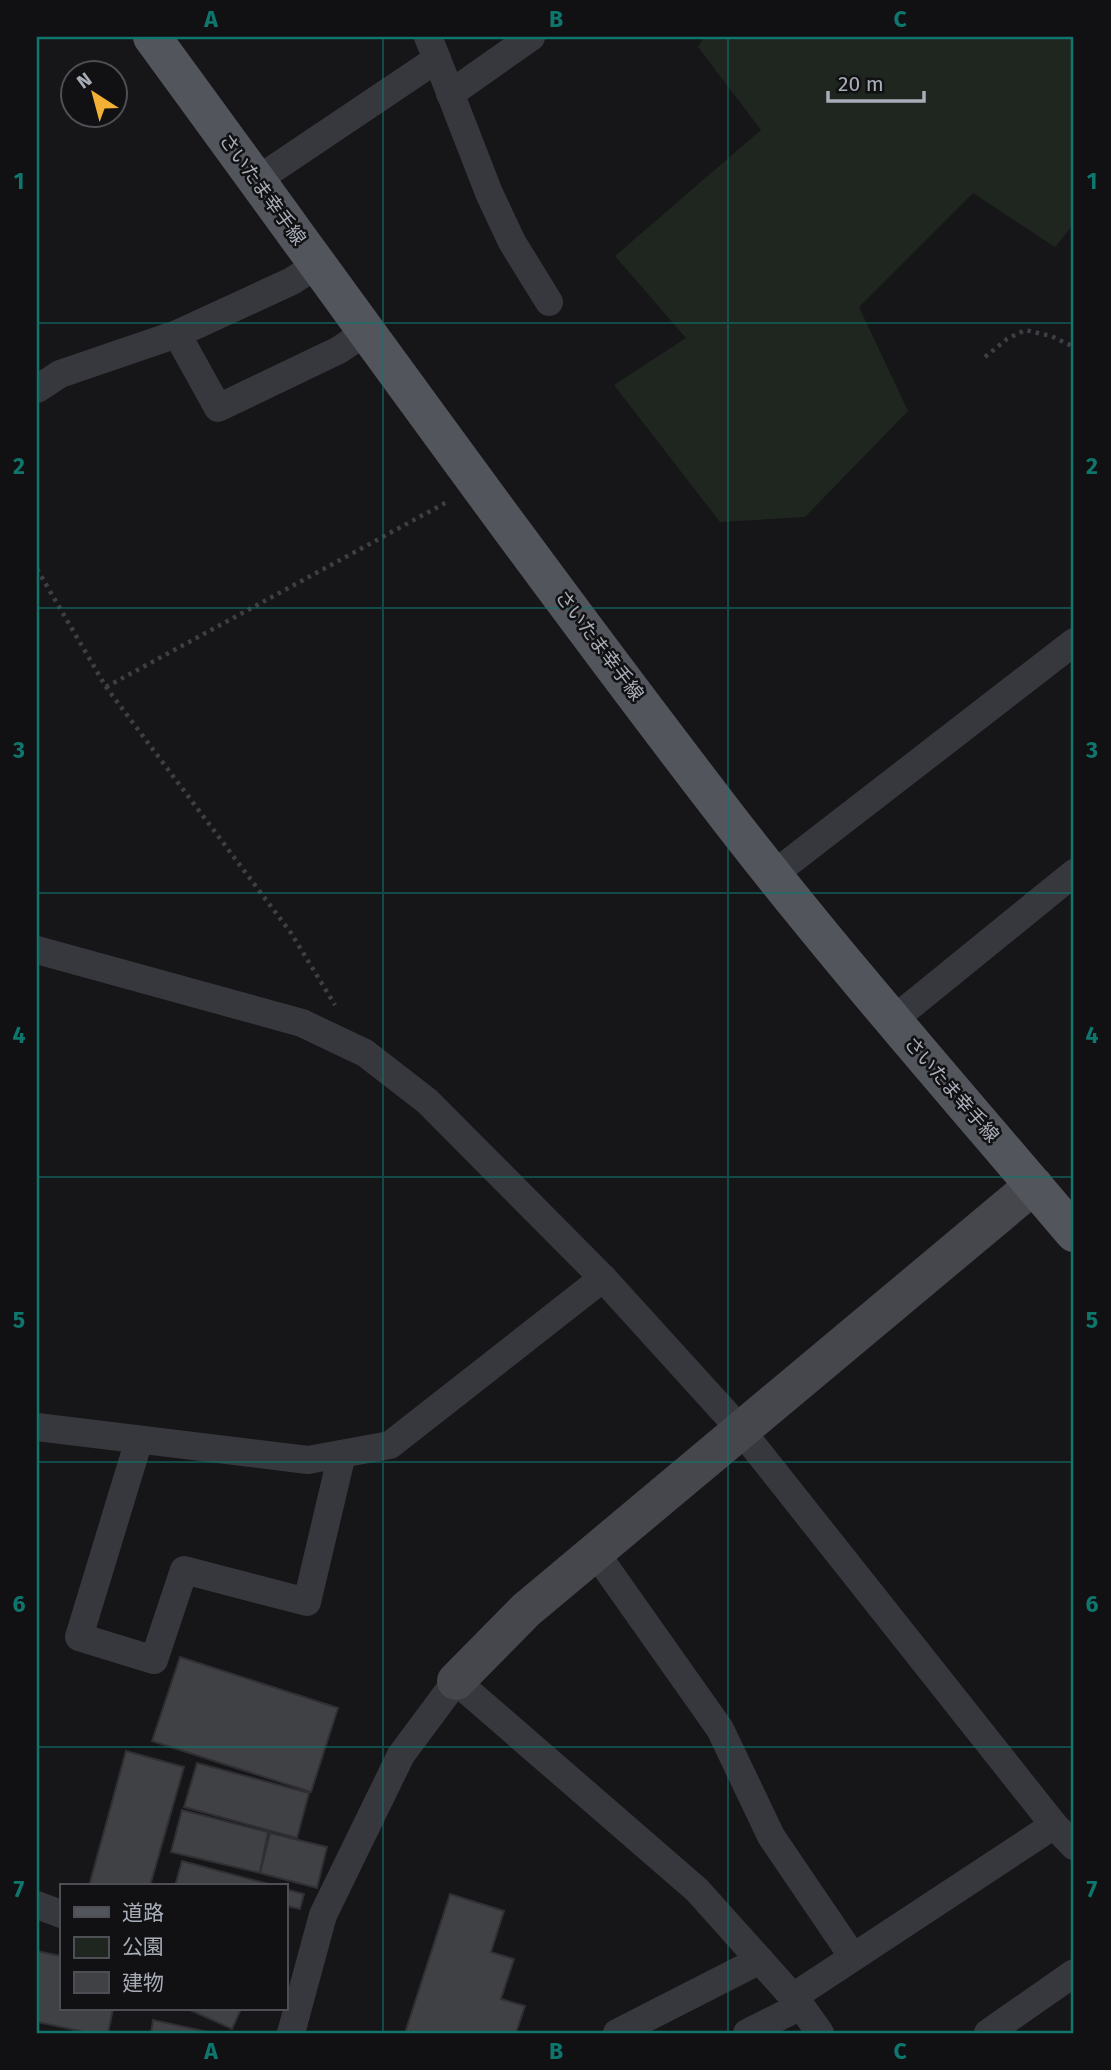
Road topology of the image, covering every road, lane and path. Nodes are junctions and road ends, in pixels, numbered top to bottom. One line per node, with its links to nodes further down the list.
1 (152, 37): 5 (main road, さいたま幸手線)
2 (531, 37): 4 (street)
3 (432, 48): 4 (street); 5 (street)
4 (450, 94): 7 (street)
5 (257, 180): 6 (main road, さいたま幸手線)
6 (318, 264): 8 (main road, さいたま幸手線); 9 (street)
7 (549, 302)
8 (367, 331): 9 (street); 13 (main road, さいたま幸手線)
9 (177, 334): 12 (street)
10 (1074, 347): 11 (path)
11 (985, 357)
12 (37, 389)
13 (480, 485): 16 (path); 18 (main road, さいたま幸手線)
14 (37, 569): 16 (path)
15 (1074, 642): 18 (street)
16 (106, 687): 20 (path)
17 (1074, 873): 21 (street)
18 (774, 874): 21 (main road, さいたま幸手線)
19 (37, 950): 24 (street)
20 (338, 1009)
21 (893, 1020): 22 (main road, さいたま幸手線)
22 (1034, 1185): 23 (main road, さいたま幸手線); 26 (street)
23 (1074, 1233)
24 (603, 1279): 26 (street); 28 (street)
25 (37, 1427): 27 (street)
26 (740, 1429): 29 (street); 31 (street)
27 (139, 1440): 28 (street); 28 (street)
28 (342, 1454)
29 (595, 1552): 30 (street); 35 (street)
30 (456, 1681): 36 (street); 38 (street)
31 (1055, 1825): 32 (street); 35 (street)
32 (1074, 1846)
33 (37, 1905): 34 (street)
34 (60, 1914)
35 (853, 1957): 39 (street)
36 (760, 1960): 39 (street); 41 (street)
37 (1074, 1973): 44 (street)
38 (293, 1993): 40 (street)
39 (797, 2001): 42 (street); 43 (street)
40 (290, 2033)
41 (617, 2033)
42 (747, 2033)
43 (820, 2033)
44 (988, 2033)

